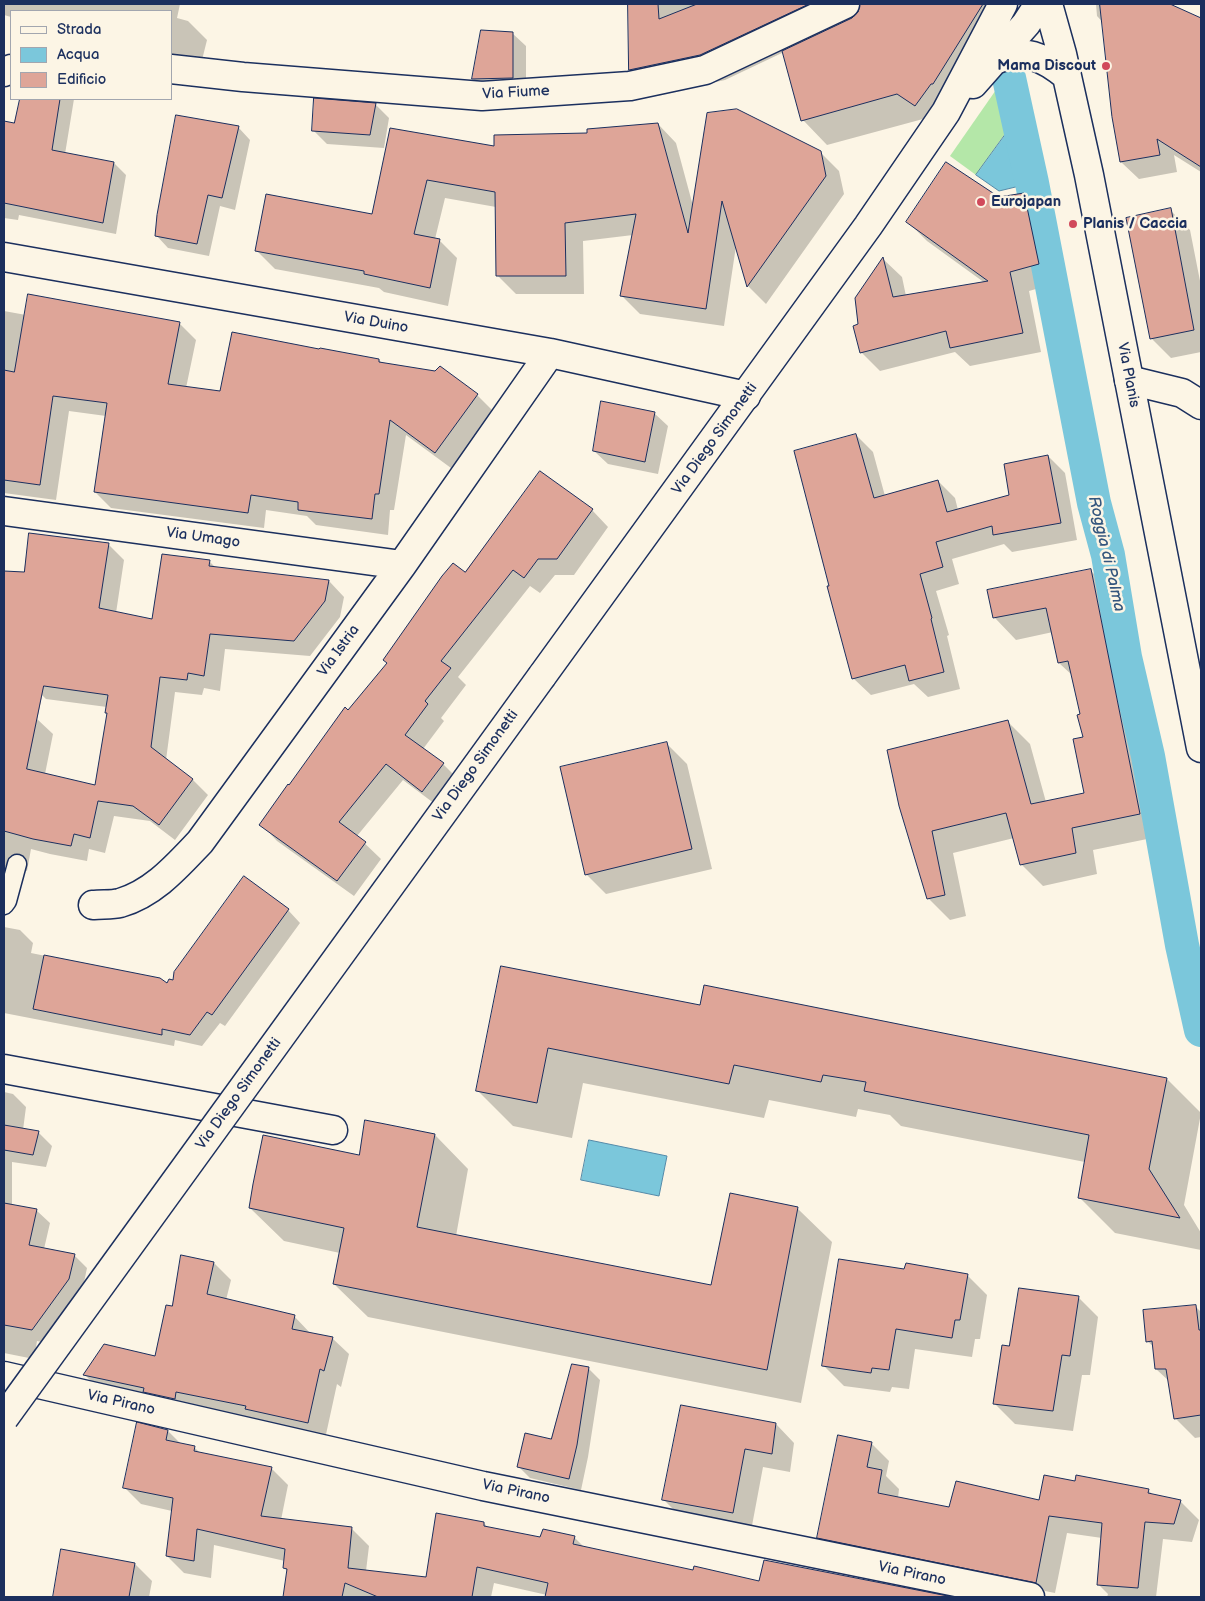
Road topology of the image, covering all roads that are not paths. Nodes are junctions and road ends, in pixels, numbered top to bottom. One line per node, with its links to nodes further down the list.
1 (844, 4): 6 (street, Via Fiume)
2 (1003, 4): 8 (street, Via Diego Simonetti)
3 (1039, 4): 5 (street, Via Diego Simonetti)
4 (1048, 4): 7 (street, Via Planis)
5 (995, 60): 7 (street); 8 (street, Via Diego Simonetti)
6 (172, 69)
7 (1067, 76): 11 (street, Via Planis)
8 (946, 112): 12 (street, Via Diego Simonetti)
9 (4, 257): 10 (street, Via Duino)
10 (550, 353): 12 (street, Via Duino); 15 (street, Via Istria)
11 (1129, 380): 13 (street); 16 (street, Via Planis)
12 (746, 396): 23 (street, Via Diego Simonetti, bridge)
13 (1201, 405)
14 (4, 511): 15 (street, Via Umago)
15 (402, 564): 19 (street, Via Istria)
16 (1201, 748)
17 (18, 864): 18 (lane)
18 (4, 905)
19 (93, 905)
20 (4, 1069): 21 (street)
21 (334, 1130)
22 (4, 1376): 24 (street, Via Pirano)
23 (4, 1418)
24 (1030, 1597)

